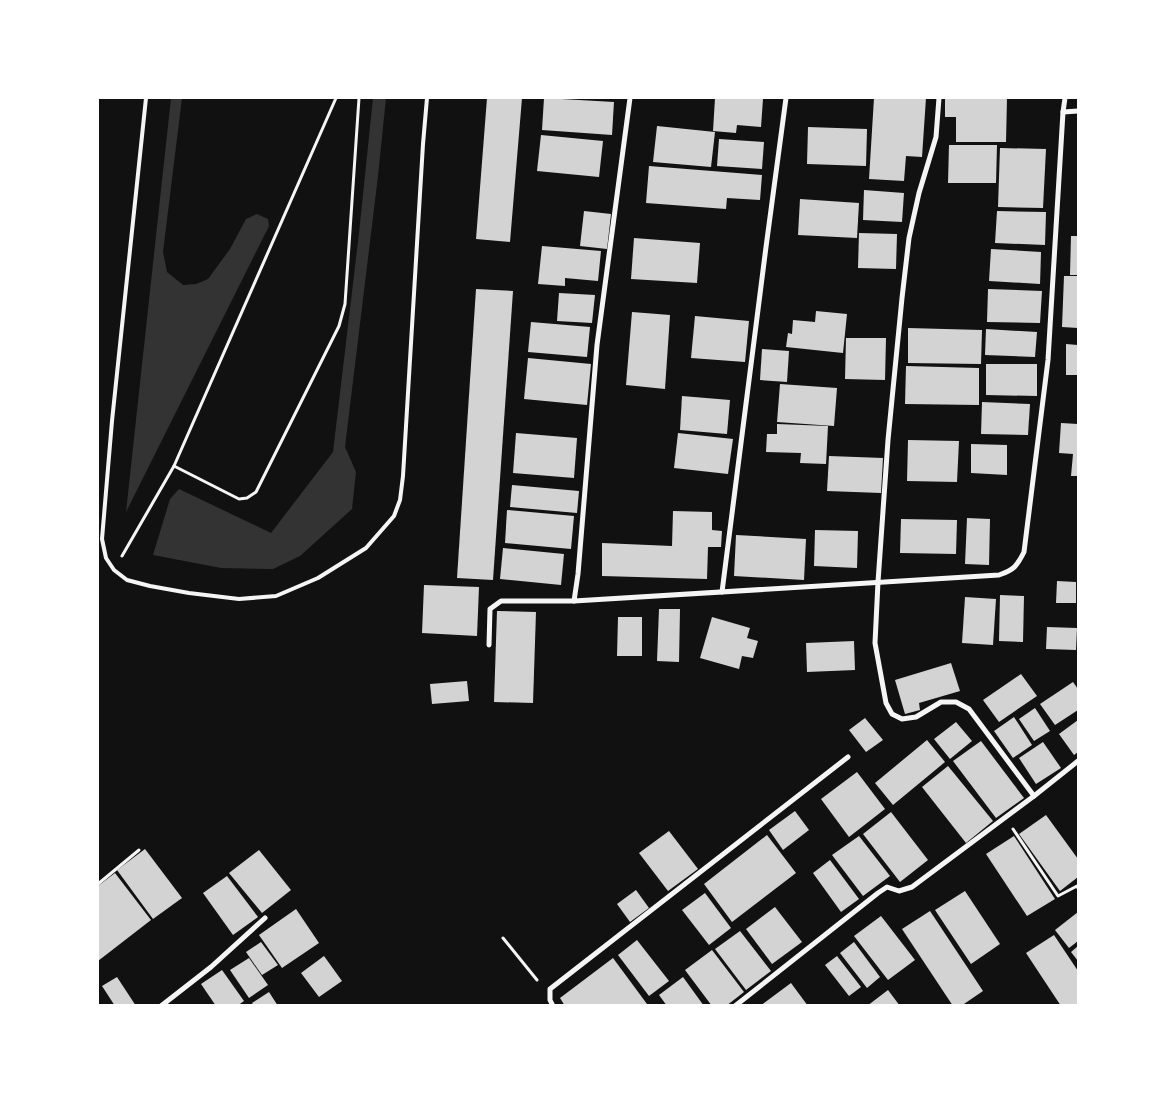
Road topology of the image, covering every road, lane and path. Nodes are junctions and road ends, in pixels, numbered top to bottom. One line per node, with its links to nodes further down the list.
1 (146, 98): 12 (lane)
2 (336, 98): 11 (path)
3 (359, 98): 11 (path)
4 (428, 98): 12 (lane)
5 (630, 98): 15 (street)
6 (786, 98): 14 (street)
7 (939, 98): 13 (street)
8 (1065, 98): 10 (street)
9 (1078, 111): 10 (street)
10 (1063, 112): 13 (street)
11 (174, 466): 12 (path)
12 (114, 570)
13 (878, 582): 14 (street); 19 (street)
14 (722, 592): 15 (street)
15 (574, 601): 16 (street)
16 (489, 645)
17 (848, 757): 26 (street)
18 (1078, 761): 19 (street)
19 (1034, 796): 20 (street)
20 (1005, 817): 23 (path); 29 (street)
21 (139, 850): 22 (path)
22 (98, 884)
23 (1078, 888)
24 (265, 918): 27 (street)
25 (503, 938): 26 (path)
26 (550, 995): 28 (street)
27 (160, 1006)
28 (553, 1006)
29 (735, 1006)

